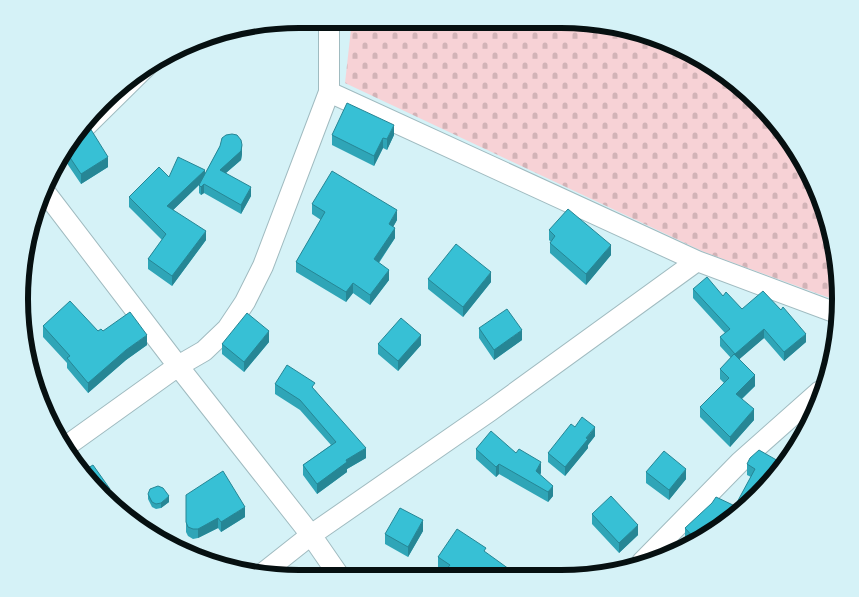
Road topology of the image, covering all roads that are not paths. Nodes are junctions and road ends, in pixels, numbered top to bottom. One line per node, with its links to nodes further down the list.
1 (329, 28): 2 (street)
2 (329, 92): 4 (street); 6 (street)
3 (48, 196): 6 (street)
4 (697, 261): 5 (street); 9 (street)
5 (831, 311)
6 (178, 366): 8 (street); 9 (street)
7 (813, 397): 10 (street)
8 (70, 444)
9 (311, 535): 11 (street); 12 (street)
10 (649, 554)
11 (270, 568)
12 (335, 570)

